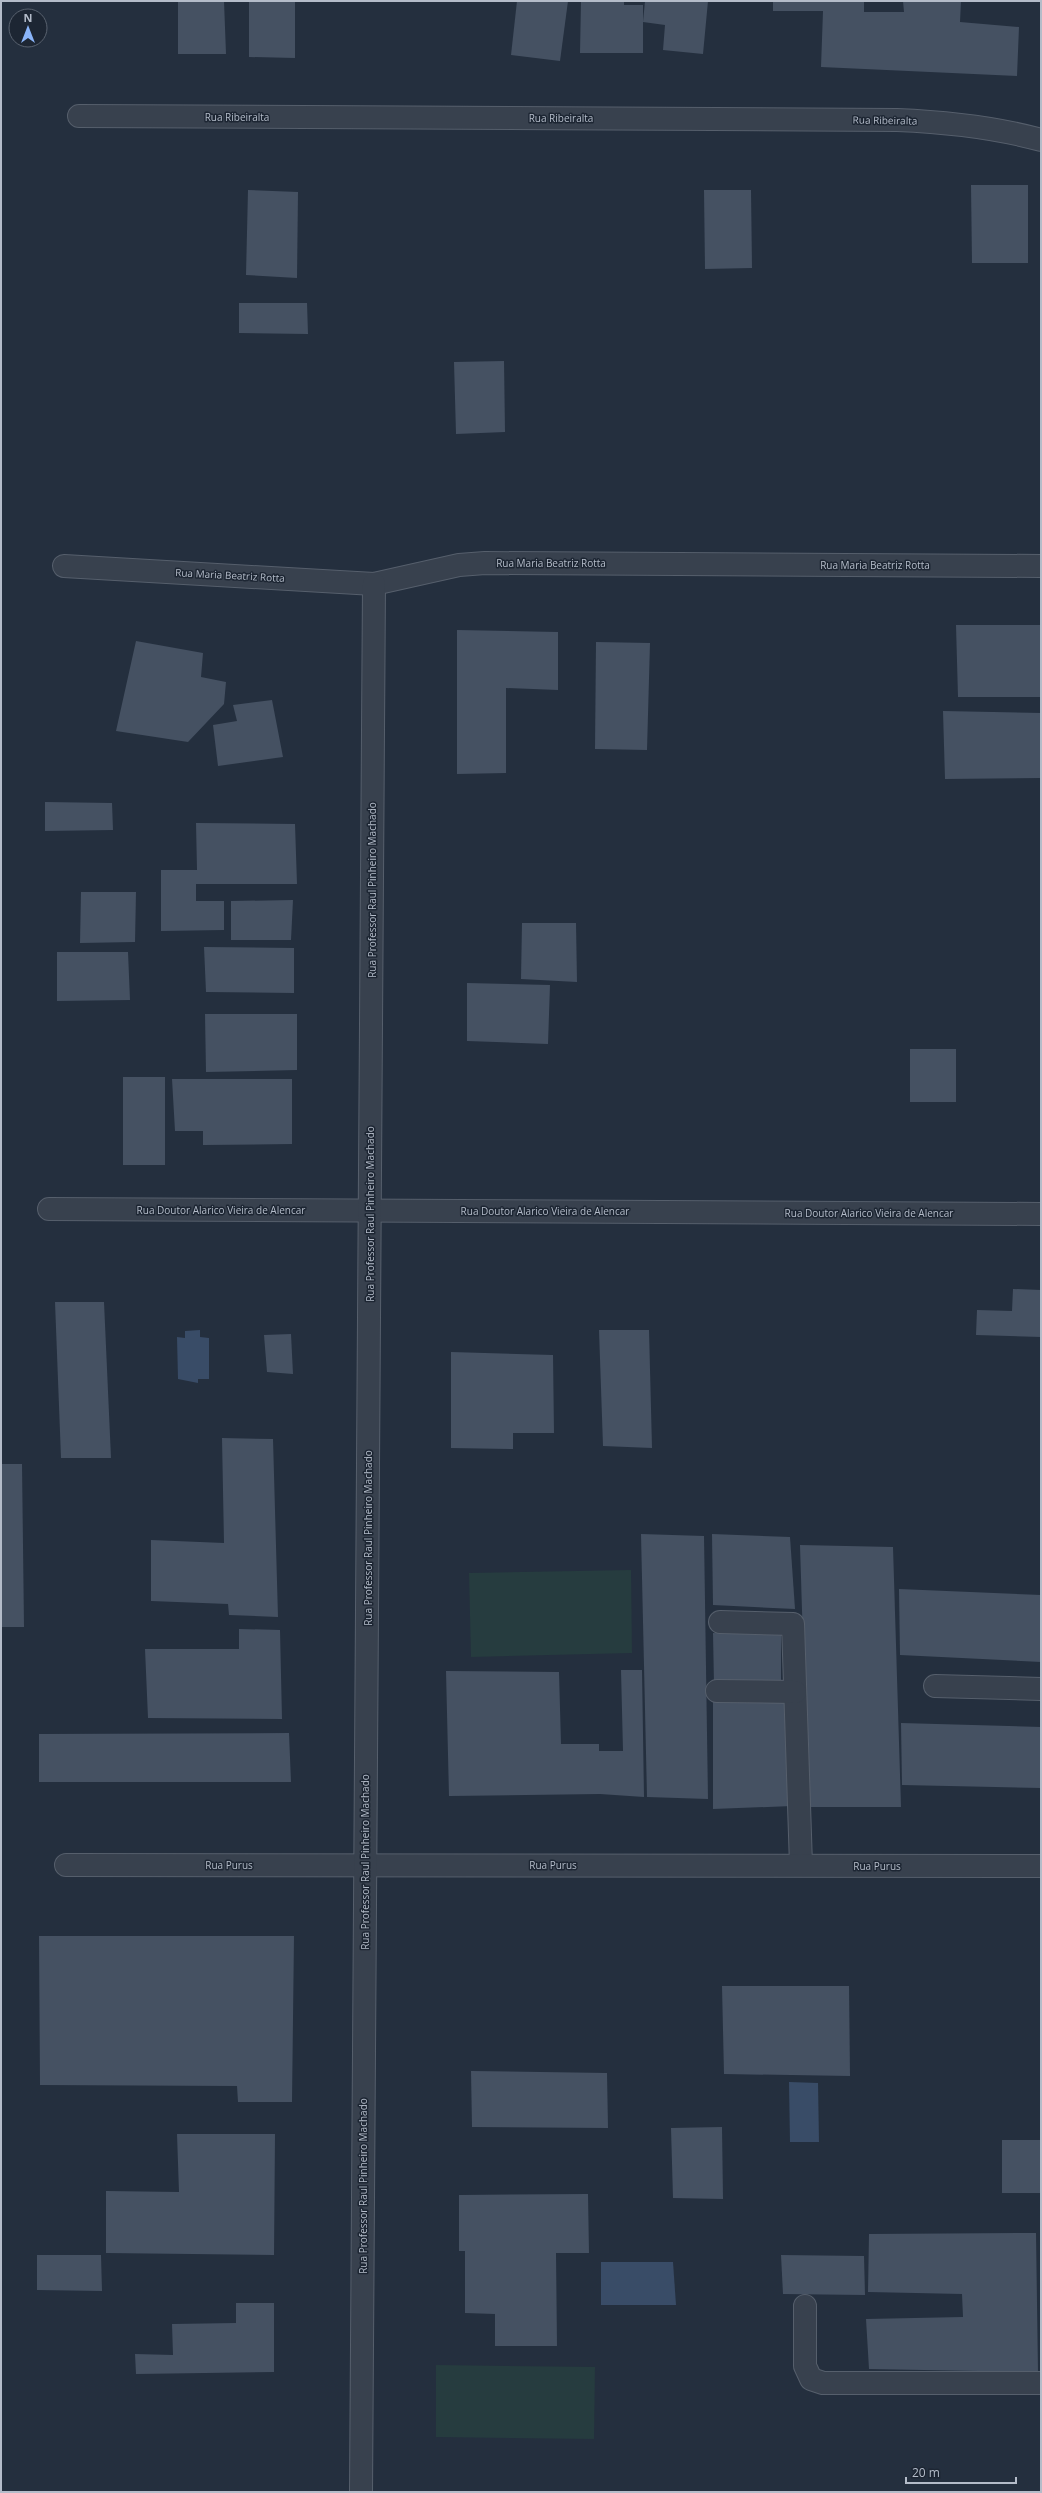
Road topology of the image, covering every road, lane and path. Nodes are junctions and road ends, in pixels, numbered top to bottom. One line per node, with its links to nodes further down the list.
1 (79, 116): 2 (street, Rua Ribeiralta)
2 (1041, 140)
3 (64, 566): 5 (street, Rua Maria Beatriz Rotta)
4 (1041, 566): 5 (street, Rua Maria Beatriz Rotta)
5 (374, 584): 7 (street, Rua Professor Raul Pinheiro Machado)
6 (49, 1209): 7 (street, Rua Doutor Alarico Vieira de Alencar)
7 (370, 1211): 8 (street, Rua Doutor Alarico Vieira de Alencar); 15 (street, Rua Professor Raul Pinheiro Machado)
8 (1041, 1214)
9 (720, 1622): 13 (street)
10 (935, 1686): 11 (street)
11 (1041, 1689)
12 (717, 1691): 13 (street)
13 (795, 1692): 16 (street)
14 (66, 1865): 15 (street, Rua Purus)
15 (365, 1865): 16 (street, Rua Purus); 20 (street, Rua Professor Raul Pinheiro Machado)
16 (801, 1865): 17 (street, Rua Purus)
17 (1041, 1866)
18 (805, 2306): 19 (street)
19 (1041, 2382)
20 (361, 2492)

